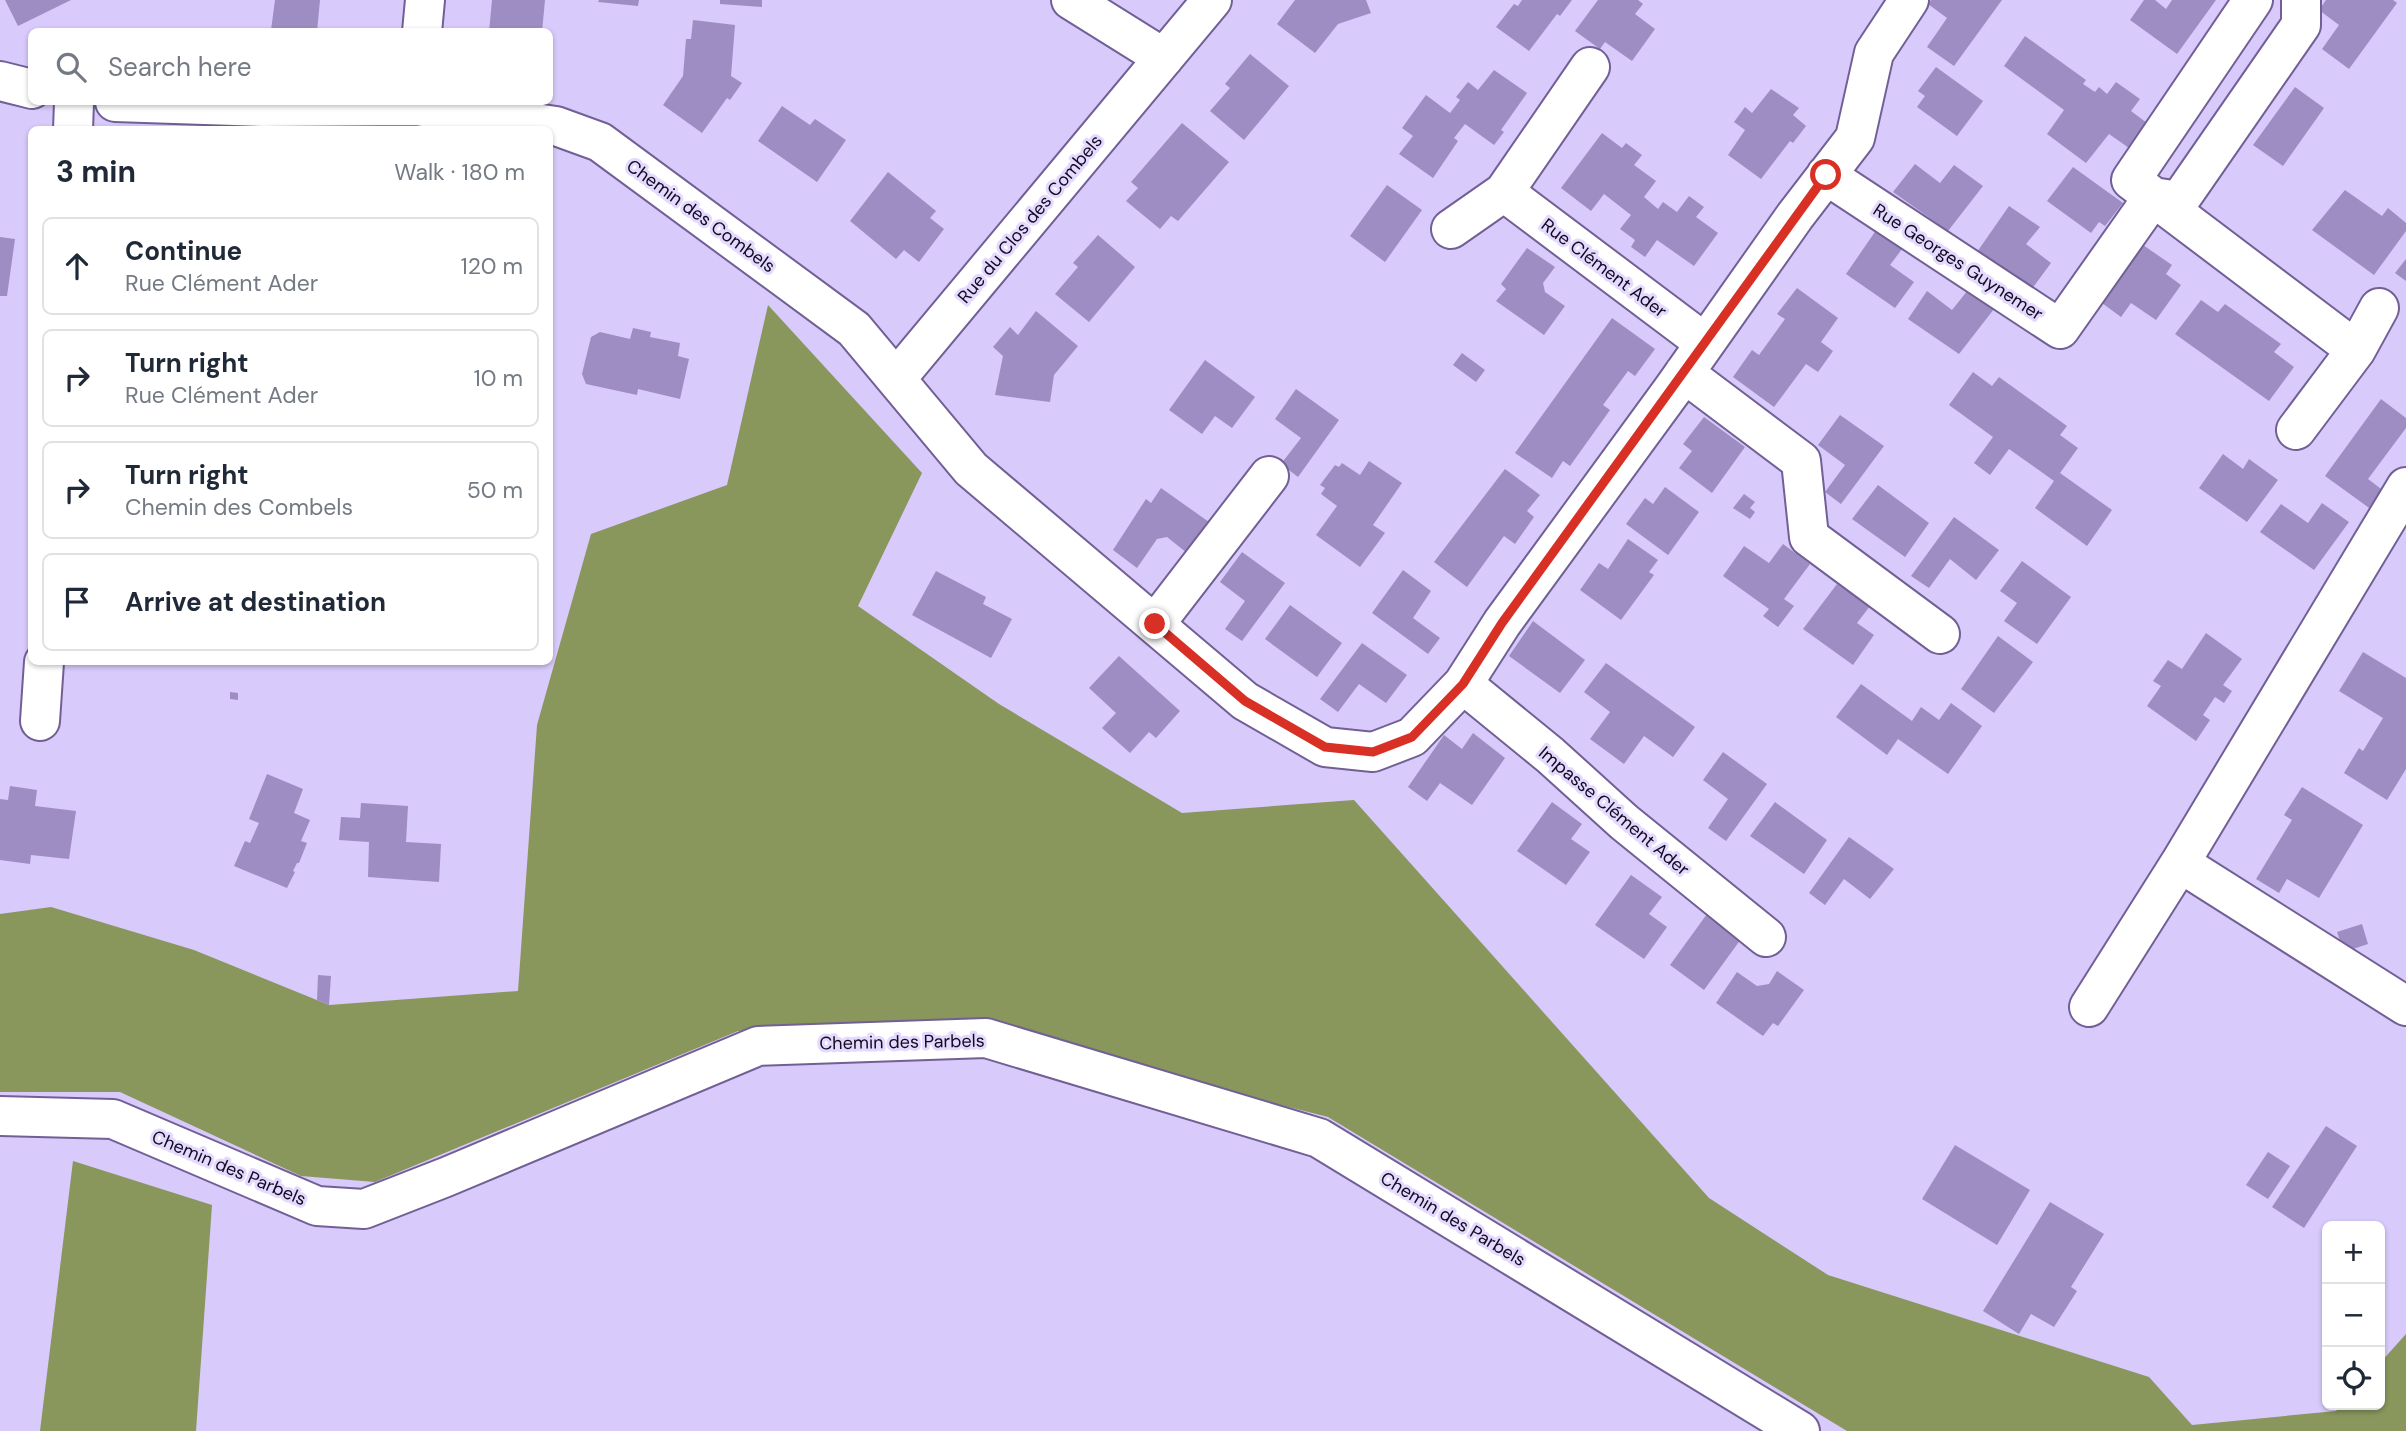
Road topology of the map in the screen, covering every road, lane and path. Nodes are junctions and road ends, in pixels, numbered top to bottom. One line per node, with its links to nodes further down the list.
1 (425, 0): 7 (street)
2 (1071, 0): 8 (street)
3 (1212, 0): 8 (street, Rue du Clos des Combels)
4 (1909, 0): 17 (street)
5 (2253, 0): 19 (street)
6 (2301, 0): 19 (street)
7 (422, 28)
8 (1164, 58): 24 (street, Rue du Clos des Combels)
9 (1590, 67): 18 (street)
10 (0, 81): 11 (street)
11 (28, 88)
12 (74, 105): 16 (street)
13 (204, 105): 14 (street, Chemin des Combels)
14 (365, 105)
15 (422, 105): 24 (street, Chemin des Combels)
16 (73, 126)
17 (1826, 175): 19 (street, Rue Georges Guynemer); 23 (street)
18 (1504, 192): 20 (street); 23 (street, Rue Clément Ader)
19 (2153, 197): 22 (street)
20 (1451, 229)
21 (2379, 308): 22 (street)
22 (2356, 349): 25 (street)
23 (1695, 358): 29 (street, Rue Clément Ader); 31 (street)
24 (896, 379): 28 (street, Chemin des Combels)
25 (2296, 430)
26 (1269, 476): 28 (street)
27 (2406, 487): 33 (street)
28 (1155, 624): 31 (street, Chemin des Combels)
29 (1940, 634)
30 (44, 665): 32 (street)
31 (1463, 684): 34 (street, Impasse Clément Ader)
32 (40, 721)
33 (2180, 863): 35 (street); 36 (street)
34 (1766, 937)
35 (2406, 1006)
36 (2089, 1007)
37 (0, 1116): 38 (street, Chemin des Parbels)
38 (1800, 1431)

